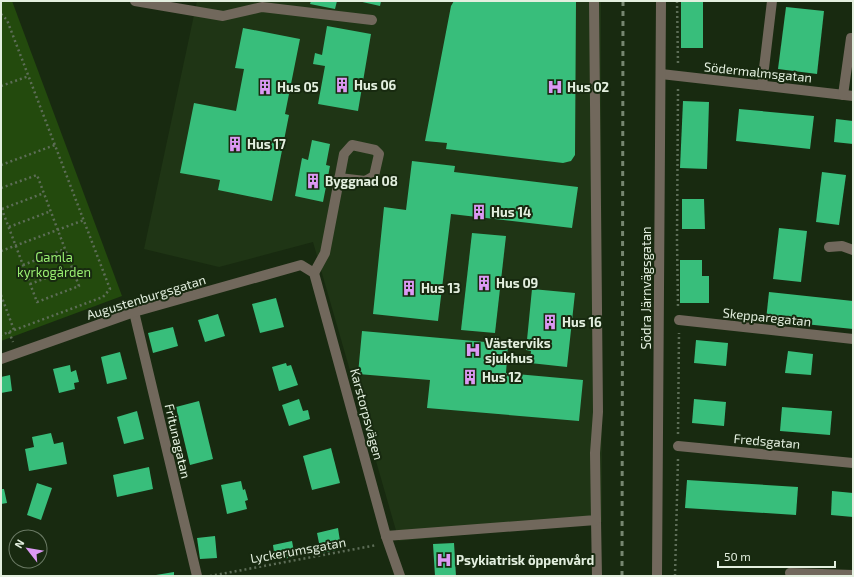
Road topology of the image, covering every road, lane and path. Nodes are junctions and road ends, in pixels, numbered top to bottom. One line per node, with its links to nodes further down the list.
1 (135, 1): 7 (street)
2 (594, 1): 43 (street)
3 (661, 1): 9 (street, Södra Järnvägsgatan)
4 (678, 1): 11 (path)
5 (772, 1): 13 (street)
6 (1, 14): 10 (path)
7 (372, 20)
8 (853, 38): 14 (street)
9 (661, 74): 11 (street, Södermalmsgatan); 51 (street, Södra Järnvägsgatan)
10 (29, 76): 12 (path); 15 (path)
11 (678, 76): 13 (street, Södermalmsgatan); 36 (path)
12 (1, 86)
13 (762, 86): 14 (street, Södermalmsgatan)
14 (848, 96)
15 (55, 146): 16 (path); 22 (path)
16 (1, 165)
17 (339, 178): 32 (street)
18 (1, 188): 19 (path)
19 (44, 193): 20 (path); 21 (path)
20 (1, 208): 23 (path)
21 (50, 211): 23 (path); 24 (path)
22 (84, 220): 24 (path); 37 (path)
23 (9, 227): 25 (path)
24 (58, 230): 25 (path); 27 (path)
25 (16, 246): 29 (path); 30 (path)
26 (830, 247): 28 (street)
27 (65, 249): 30 (path); 31 (path)
28 (853, 250)
29 (1, 251)
30 (23, 265): 33 (path)
31 (73, 268): 33 (path); 33 (path)
32 (314, 273): 35 (street, Augustenburgsgatan); 44 (street, Karstorpsvägen)
33 (30, 284)
34 (1, 295): 37 (path)
35 (134, 312): 40 (street, Augustenburgsgatan); 47 (street, Fritunagatan)
36 (678, 320): 39 (street, Skepparegatan); 41 (path)
37 (14, 330): 38 (path)
38 (1, 334)
39 (853, 339)
40 (1, 359)
41 (678, 446): 42 (street, Fredsgatan); 52 (path)
42 (853, 462)
43 (596, 520): 44 (street); 50 (street)
44 (388, 540): 48 (path, Lyckerumsgatan); 49 (street, Karstorpsvägen)
45 (790, 573): 46 (street)
46 (853, 575)
47 (197, 576)
48 (210, 576)
49 (400, 576)
50 (597, 576)
51 (657, 576)
52 (675, 576)

